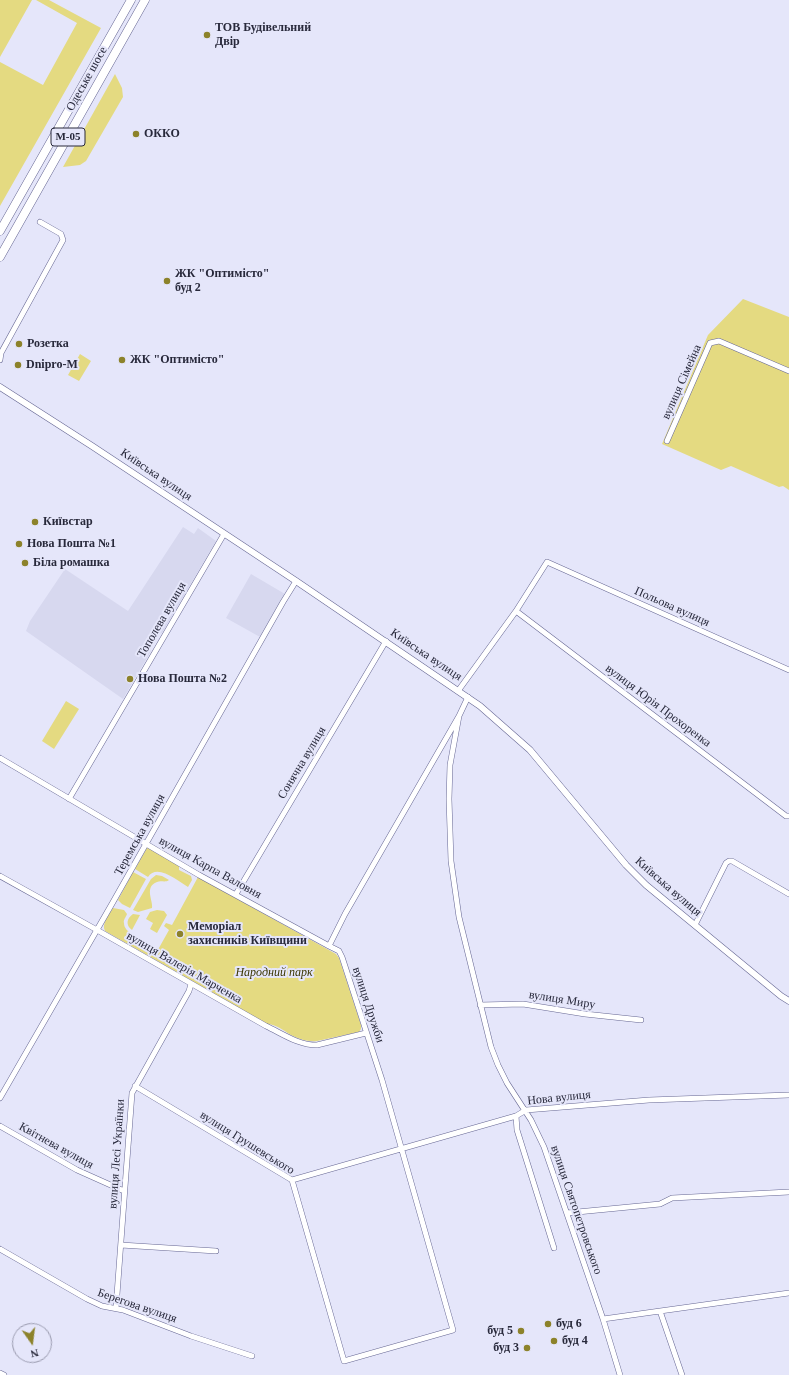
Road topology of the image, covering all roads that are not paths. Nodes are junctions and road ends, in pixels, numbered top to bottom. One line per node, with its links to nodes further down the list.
1 (132, 0): 4 (highway, Одеське шосе / М-05)
2 (145, 0): 5 (highway, Одеське шосе / М-05)
3 (40, 222): 6 (street)
4 (0, 231)
5 (0, 257)
6 (0, 360)
7 (789, 371): 9 (street, вулиця Сімейна)
8 (0, 387): 10 (street, Київська вулиця)
9 (667, 441)
10 (224, 534): 11 (street, Київська вулиця); 19 (street, Тополева вулиця)
11 (296, 581): 13 (street, Київська вулиця); 21 (street, Теремська вулиця)
12 (516, 611): 14 (street, Польова вулиця); 15 (street); 20 (street, вулиця Юрія Прохоренка)
13 (386, 641): 15 (street, Київська вулиця); 23 (street, Сонячна вулиця)
14 (789, 670)
15 (458, 691): 16 (street, Київська вулиця)
16 (468, 697): 17 (street); 25 (street, Київська вулиця)
17 (460, 716): 27 (street); 30 (street, вулиця Святопетровського)
18 (0, 758): 19 (street, вулиця Карпа Валовня)
19 (69, 799): 21 (street, вулиця Карпа Валовня)
20 (789, 816)
21 (146, 843): 23 (street, вулиця Карпа Валовня); 26 (street, Теремська вулиця)
22 (1, 878): 26 (street, вулиця Валерія Марченка)
23 (236, 894): 27 (street, вулиця Карпа Валовня)
24 (789, 894): 25 (street)
25 (695, 925): 29 (street, Київська вулиця)
26 (97, 930): 28 (street, вулиця Валерія Марченка); 35 (street, Теремська вулиця)
27 (329, 946): 32 (street, вулиця Дружби)
28 (191, 984): 32 (street, вулиця Валерія Марченка); 33 (street, вулиця Лесі Українки)
29 (789, 1002)
30 (480, 1005): 31 (street, вулиця Миру); 36 (street, вулиця Святопетровського)
31 (641, 1020)
32 (366, 1033): 39 (street, вулиця Дружби)
33 (135, 1086): 40 (street, вулиця Грушевського); 41 (street, вулиця Лесі Українки)
34 (789, 1095): 36 (street, Нова вулиця)
35 (0, 1098)
36 (526, 1110): 37 (street, Нова вулиця); 43 (street, вулиця Святопетровського)
37 (516, 1116): 39 (street, Нова вулиця); 45 (street)
38 (0, 1126): 41 (street, Квітнева вулиця)
39 (401, 1148): 40 (street, Нова вулиця); 53 (street, вулиця Дружби)
40 (292, 1180): 53 (street, вулиця Грушевського)
41 (124, 1191): 44 (street, вулиця Лесі Українки)
42 (789, 1192): 43 (street)
43 (567, 1214): 51 (street, вулиця Святопетровського)
44 (121, 1245): 47 (street); 49 (street, вулиця Лесі Українки)
45 (554, 1248)
46 (0, 1249): 49 (street, Берегова вулиця)
47 (216, 1251)
48 (789, 1293): 50 (street)
49 (116, 1308): 52 (street, Берегова вулиця)
50 (660, 1311): 51 (street); 57 (street)
51 (603, 1319): 56 (street, вулиця Святопетровського)
52 (252, 1356)
53 (344, 1361)
54 (0, 1373): 55 (street)
55 (4, 1375)
56 (620, 1375)
57 (682, 1375)

